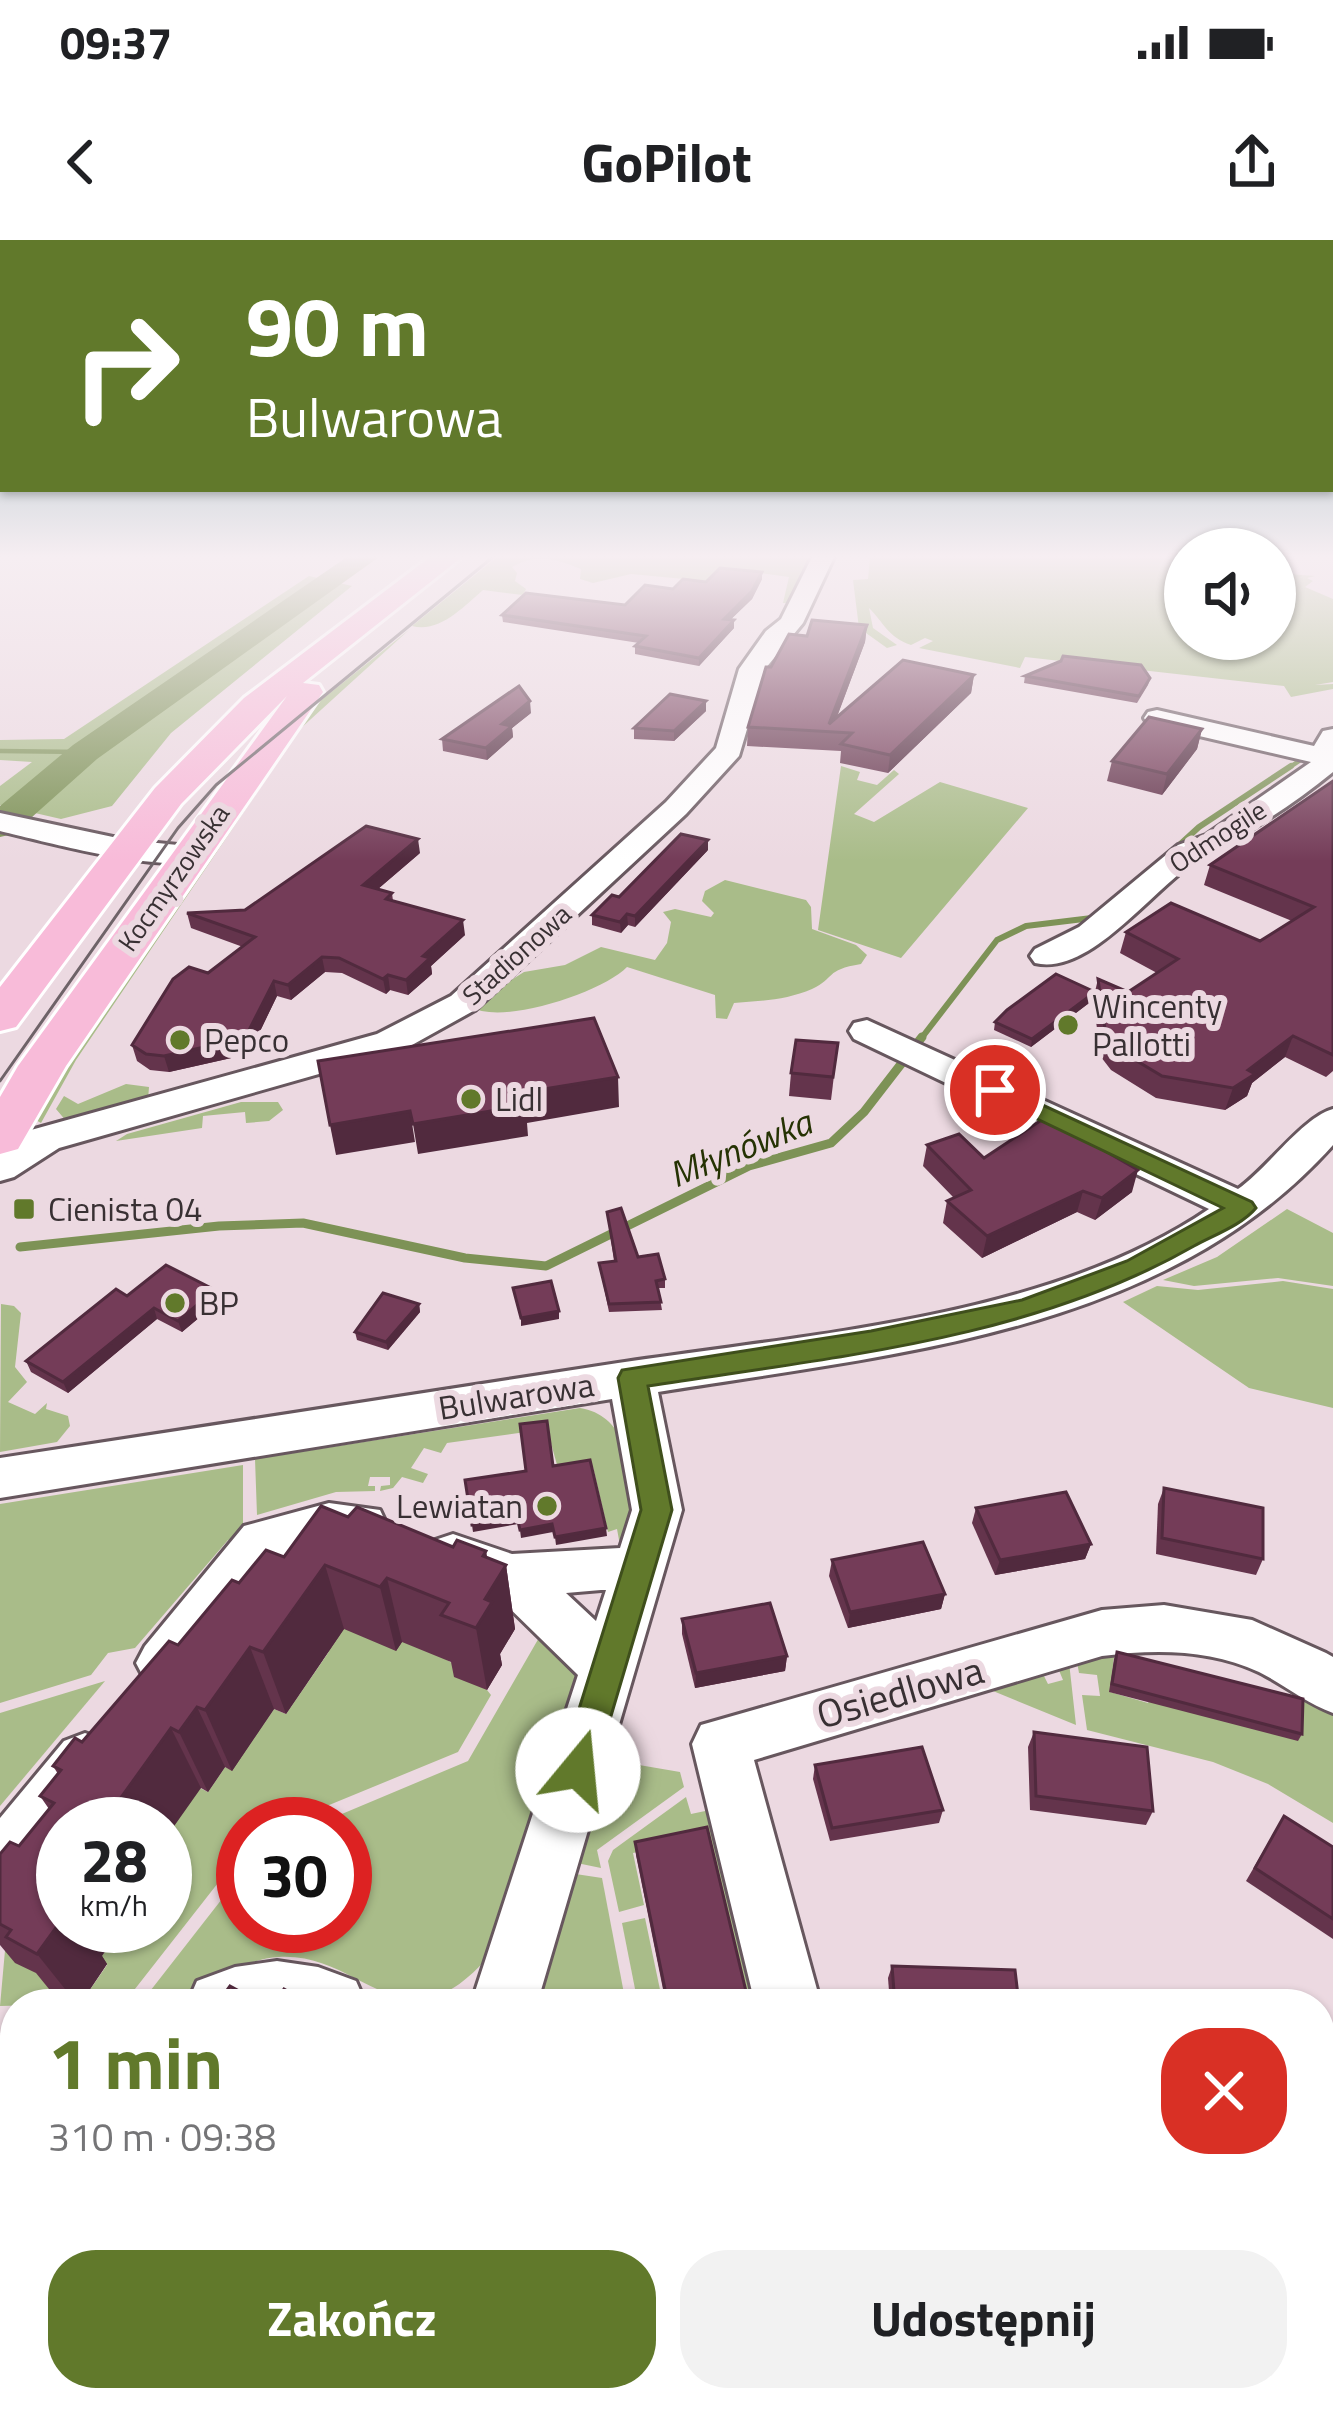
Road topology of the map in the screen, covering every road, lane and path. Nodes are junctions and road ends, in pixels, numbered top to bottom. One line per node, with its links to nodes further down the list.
1 (321, 658): 7 (main road, Kocmyrzowska)
2 (336, 658): 8 (main road, Kocmyrzowska)
3 (760, 658): 13 (street, Stadionowa)
4 (1157, 718): 5 (street)
5 (1322, 752): 9 (street, Odmogile)
6 (0, 822): 7 (street)
7 (128, 849): 8 (street); 10 (main road, Kocmyrzowska)
8 (188, 855): 13 (main road, Kocmyrzowska)
9 (1047, 956)
10 (0, 1017)
11 (881, 1037): 15 (street)
12 (1333, 1121): 15 (street, Bulwarowa)
13 (20, 1128): 14 (street, Stadionowa)
14 (0, 1168)
15 (1243, 1208): 16 (street, Bulwarowa)
16 (632, 1378): 17 (street, Bulwarowa); 18 (street)
17 (0, 1478)
18 (639, 1570): 19 (street); 20 (street)
19 (512, 1576): 20 (street); 22 (street)
20 (608, 1667): 23 (street)
21 (1333, 1688): 24 (street, Osiedlowa)
22 (0, 1865)
23 (505, 1989)
24 (784, 1989)

